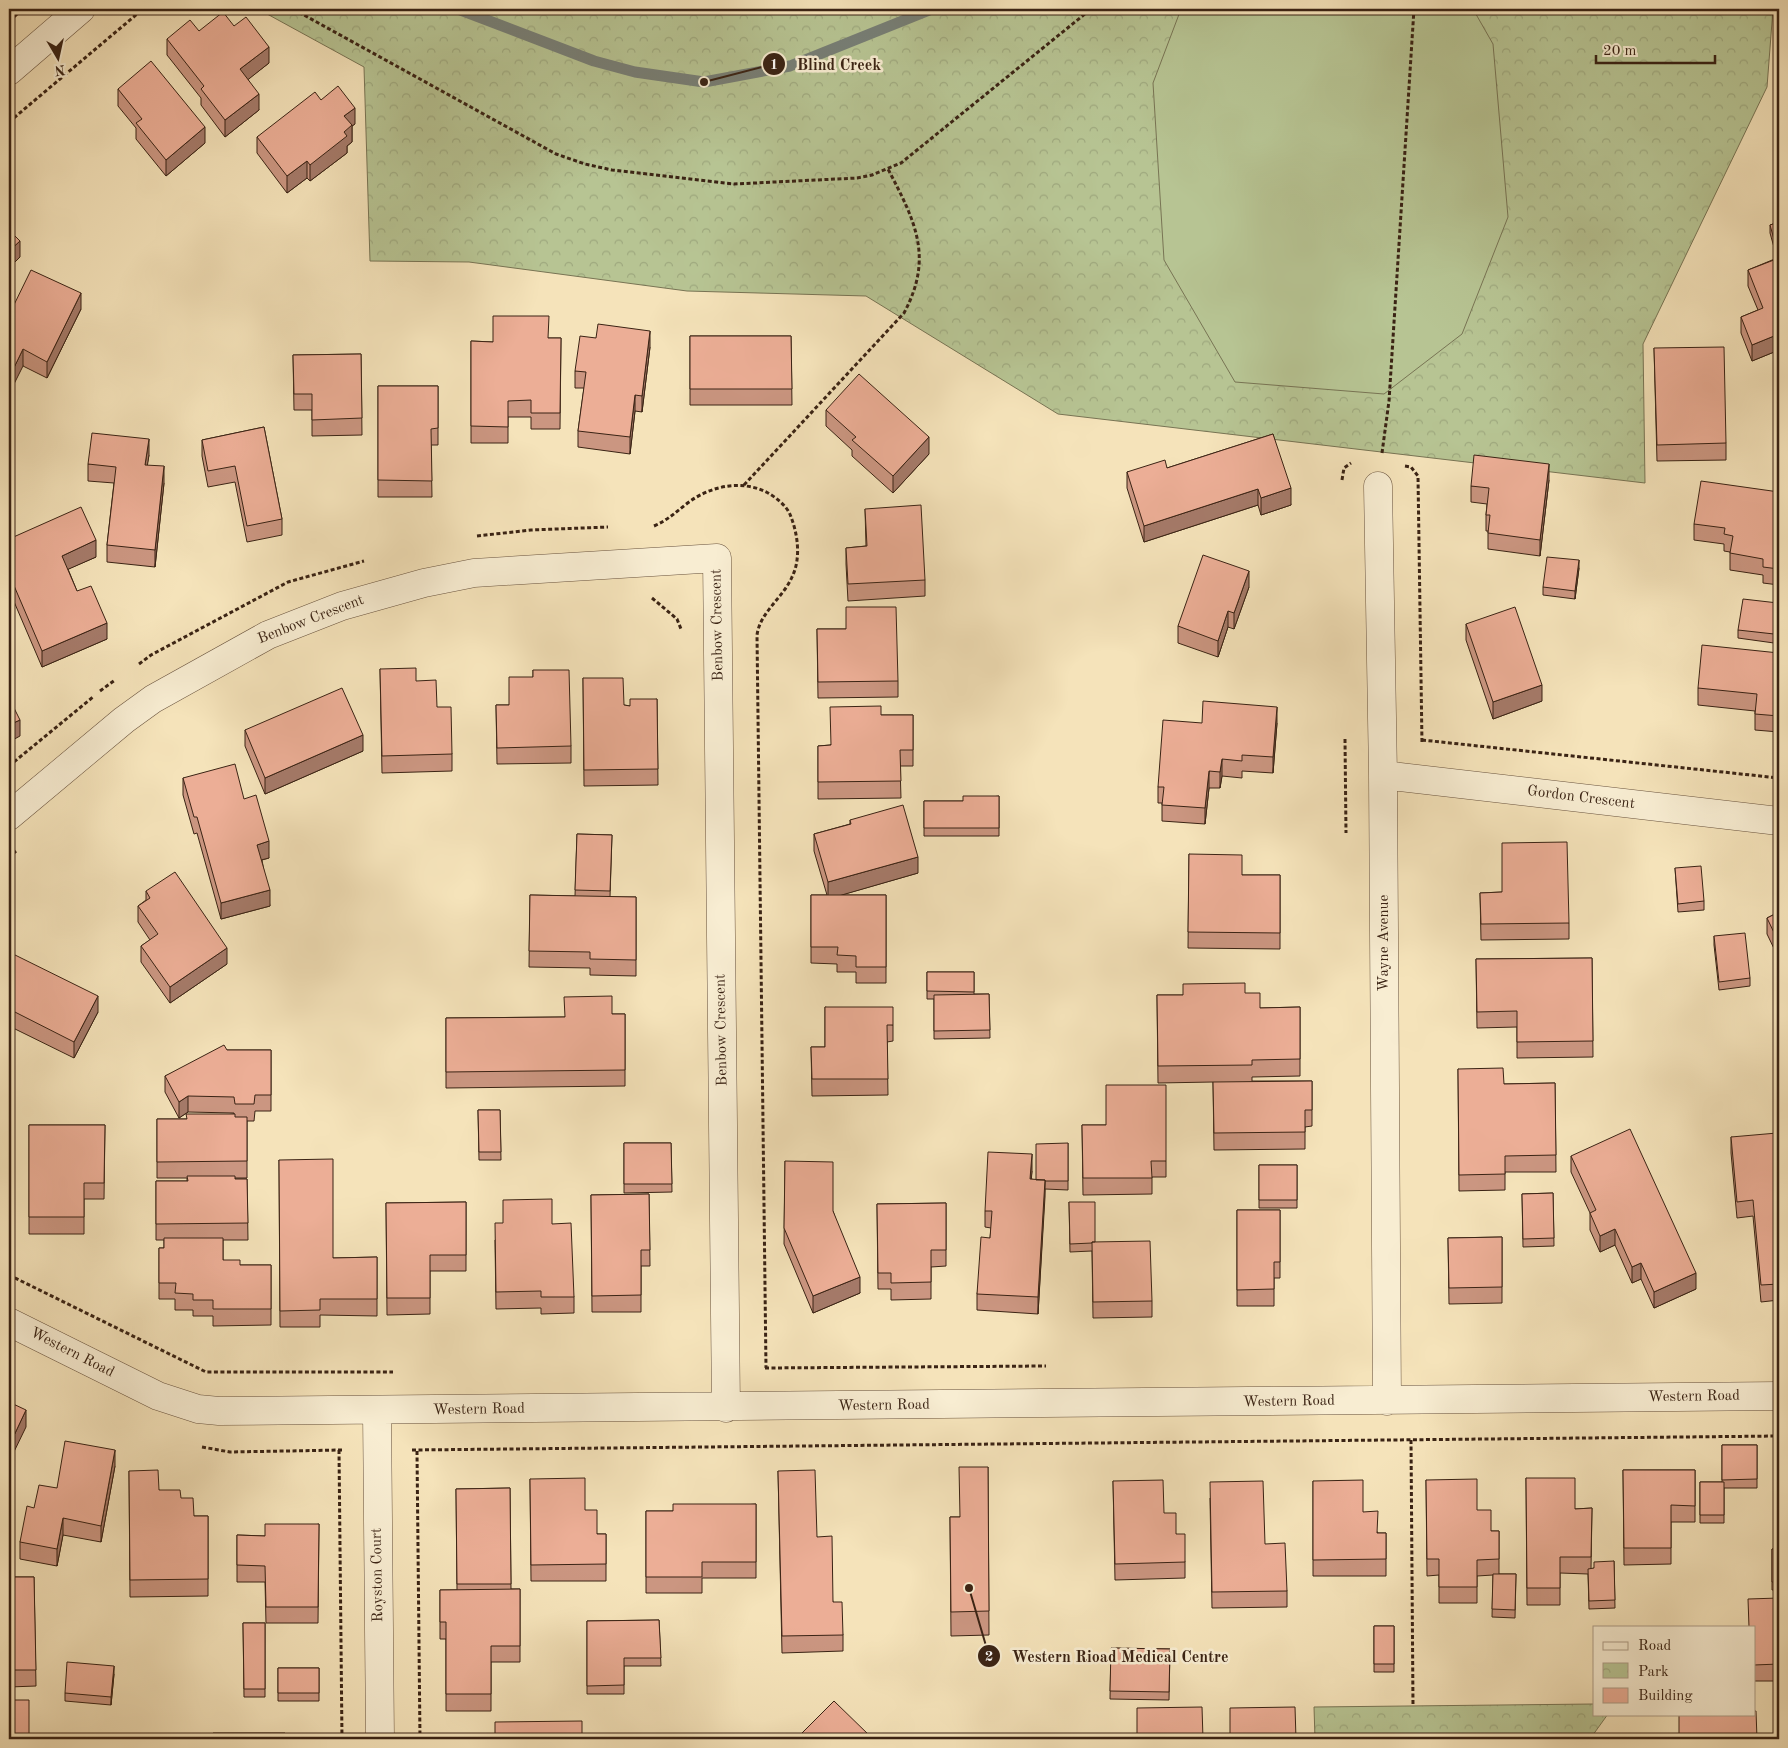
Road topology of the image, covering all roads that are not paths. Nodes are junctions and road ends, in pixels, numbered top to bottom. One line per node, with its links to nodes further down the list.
1 (81, 9): 2 (street)
2 (9, 71)
3 (1378, 486): 4 (street, Wayne Avenue)
4 (1383, 775): 6 (street, Gordon Crescent); 9 (street, Wayne Avenue)
5 (9, 816): 10 (street, Benbow Crescent)
6 (1779, 821)
7 (9, 1322): 11 (street, Western Road)
8 (1779, 1396): 9 (street, Western Road)
9 (1387, 1401): 10 (street, Western Road)
10 (726, 1408): 11 (street, Western Road)
11 (377, 1411): 12 (street, Royston Court)
12 (380, 1739)

